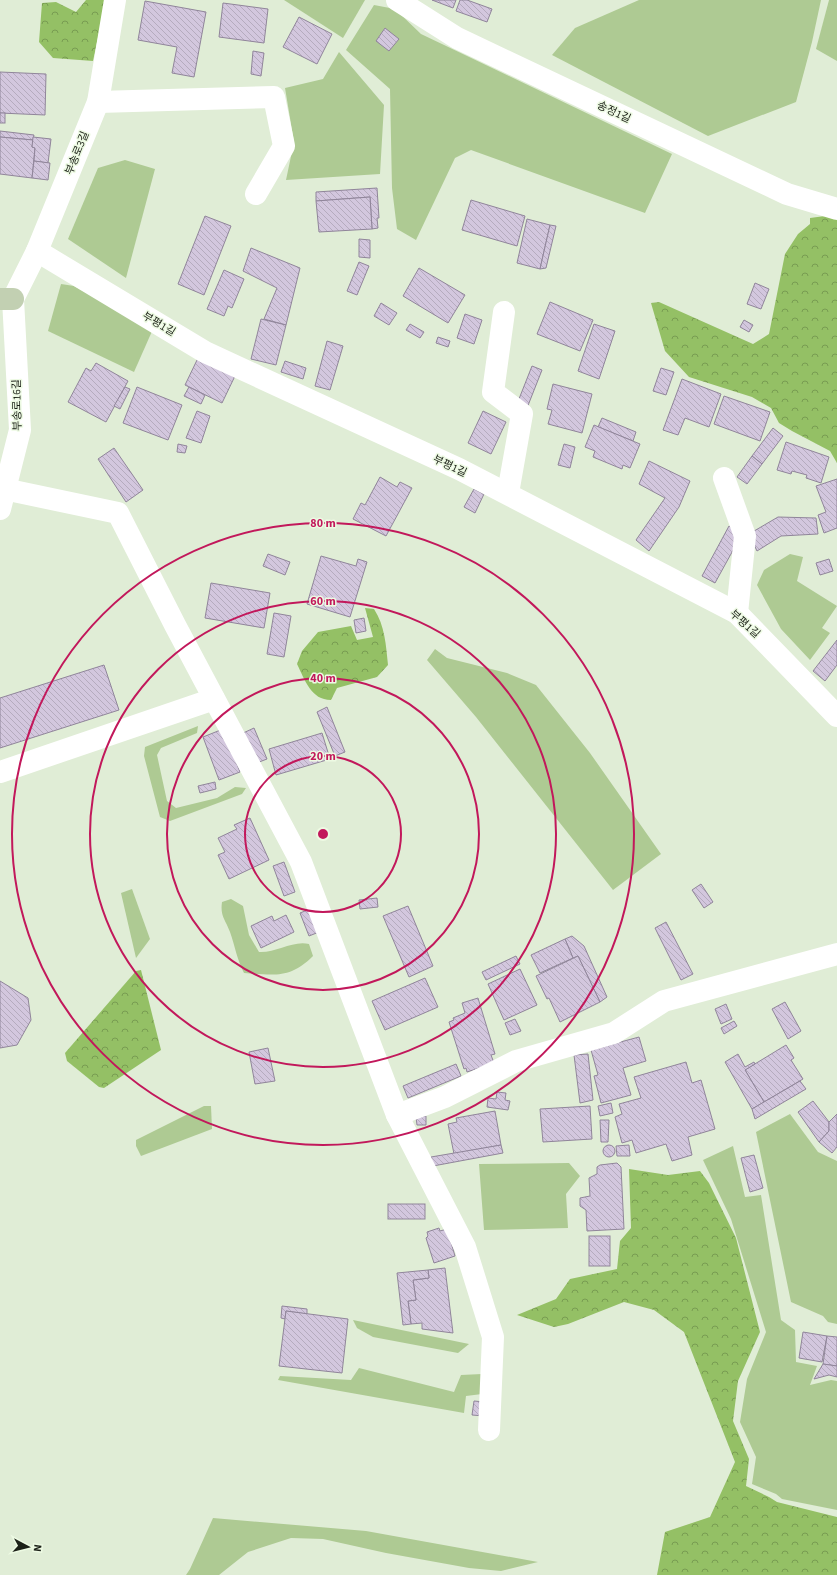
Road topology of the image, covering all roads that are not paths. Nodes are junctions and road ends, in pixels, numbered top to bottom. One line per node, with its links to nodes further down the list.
1 (115, 0): 3 (street, 부송로3길)
2 (397, 0): 5 (street, 송정1길)
3 (98, 102): 4 (street); 6 (street, 부송로3길)
4 (256, 194)
5 (837, 209)
6 (37, 251): 7 (street, 부송로3길); 10 (street, 부평1길)
7 (7, 299): 11 (street, 부송로16길)
8 (504, 312): 10 (street)
9 (724, 478): 12 (street)
10 (508, 493): 12 (street, 부평1길)
11 (2, 499): 13 (street)
12 (737, 613): 14 (street, 부평1길)
13 (214, 699): 15 (street); 17 (street)
14 (837, 716)
15 (0, 772)
16 (837, 954): 17 (street)
17 (397, 1115): 18 (street)
18 (489, 1430)

